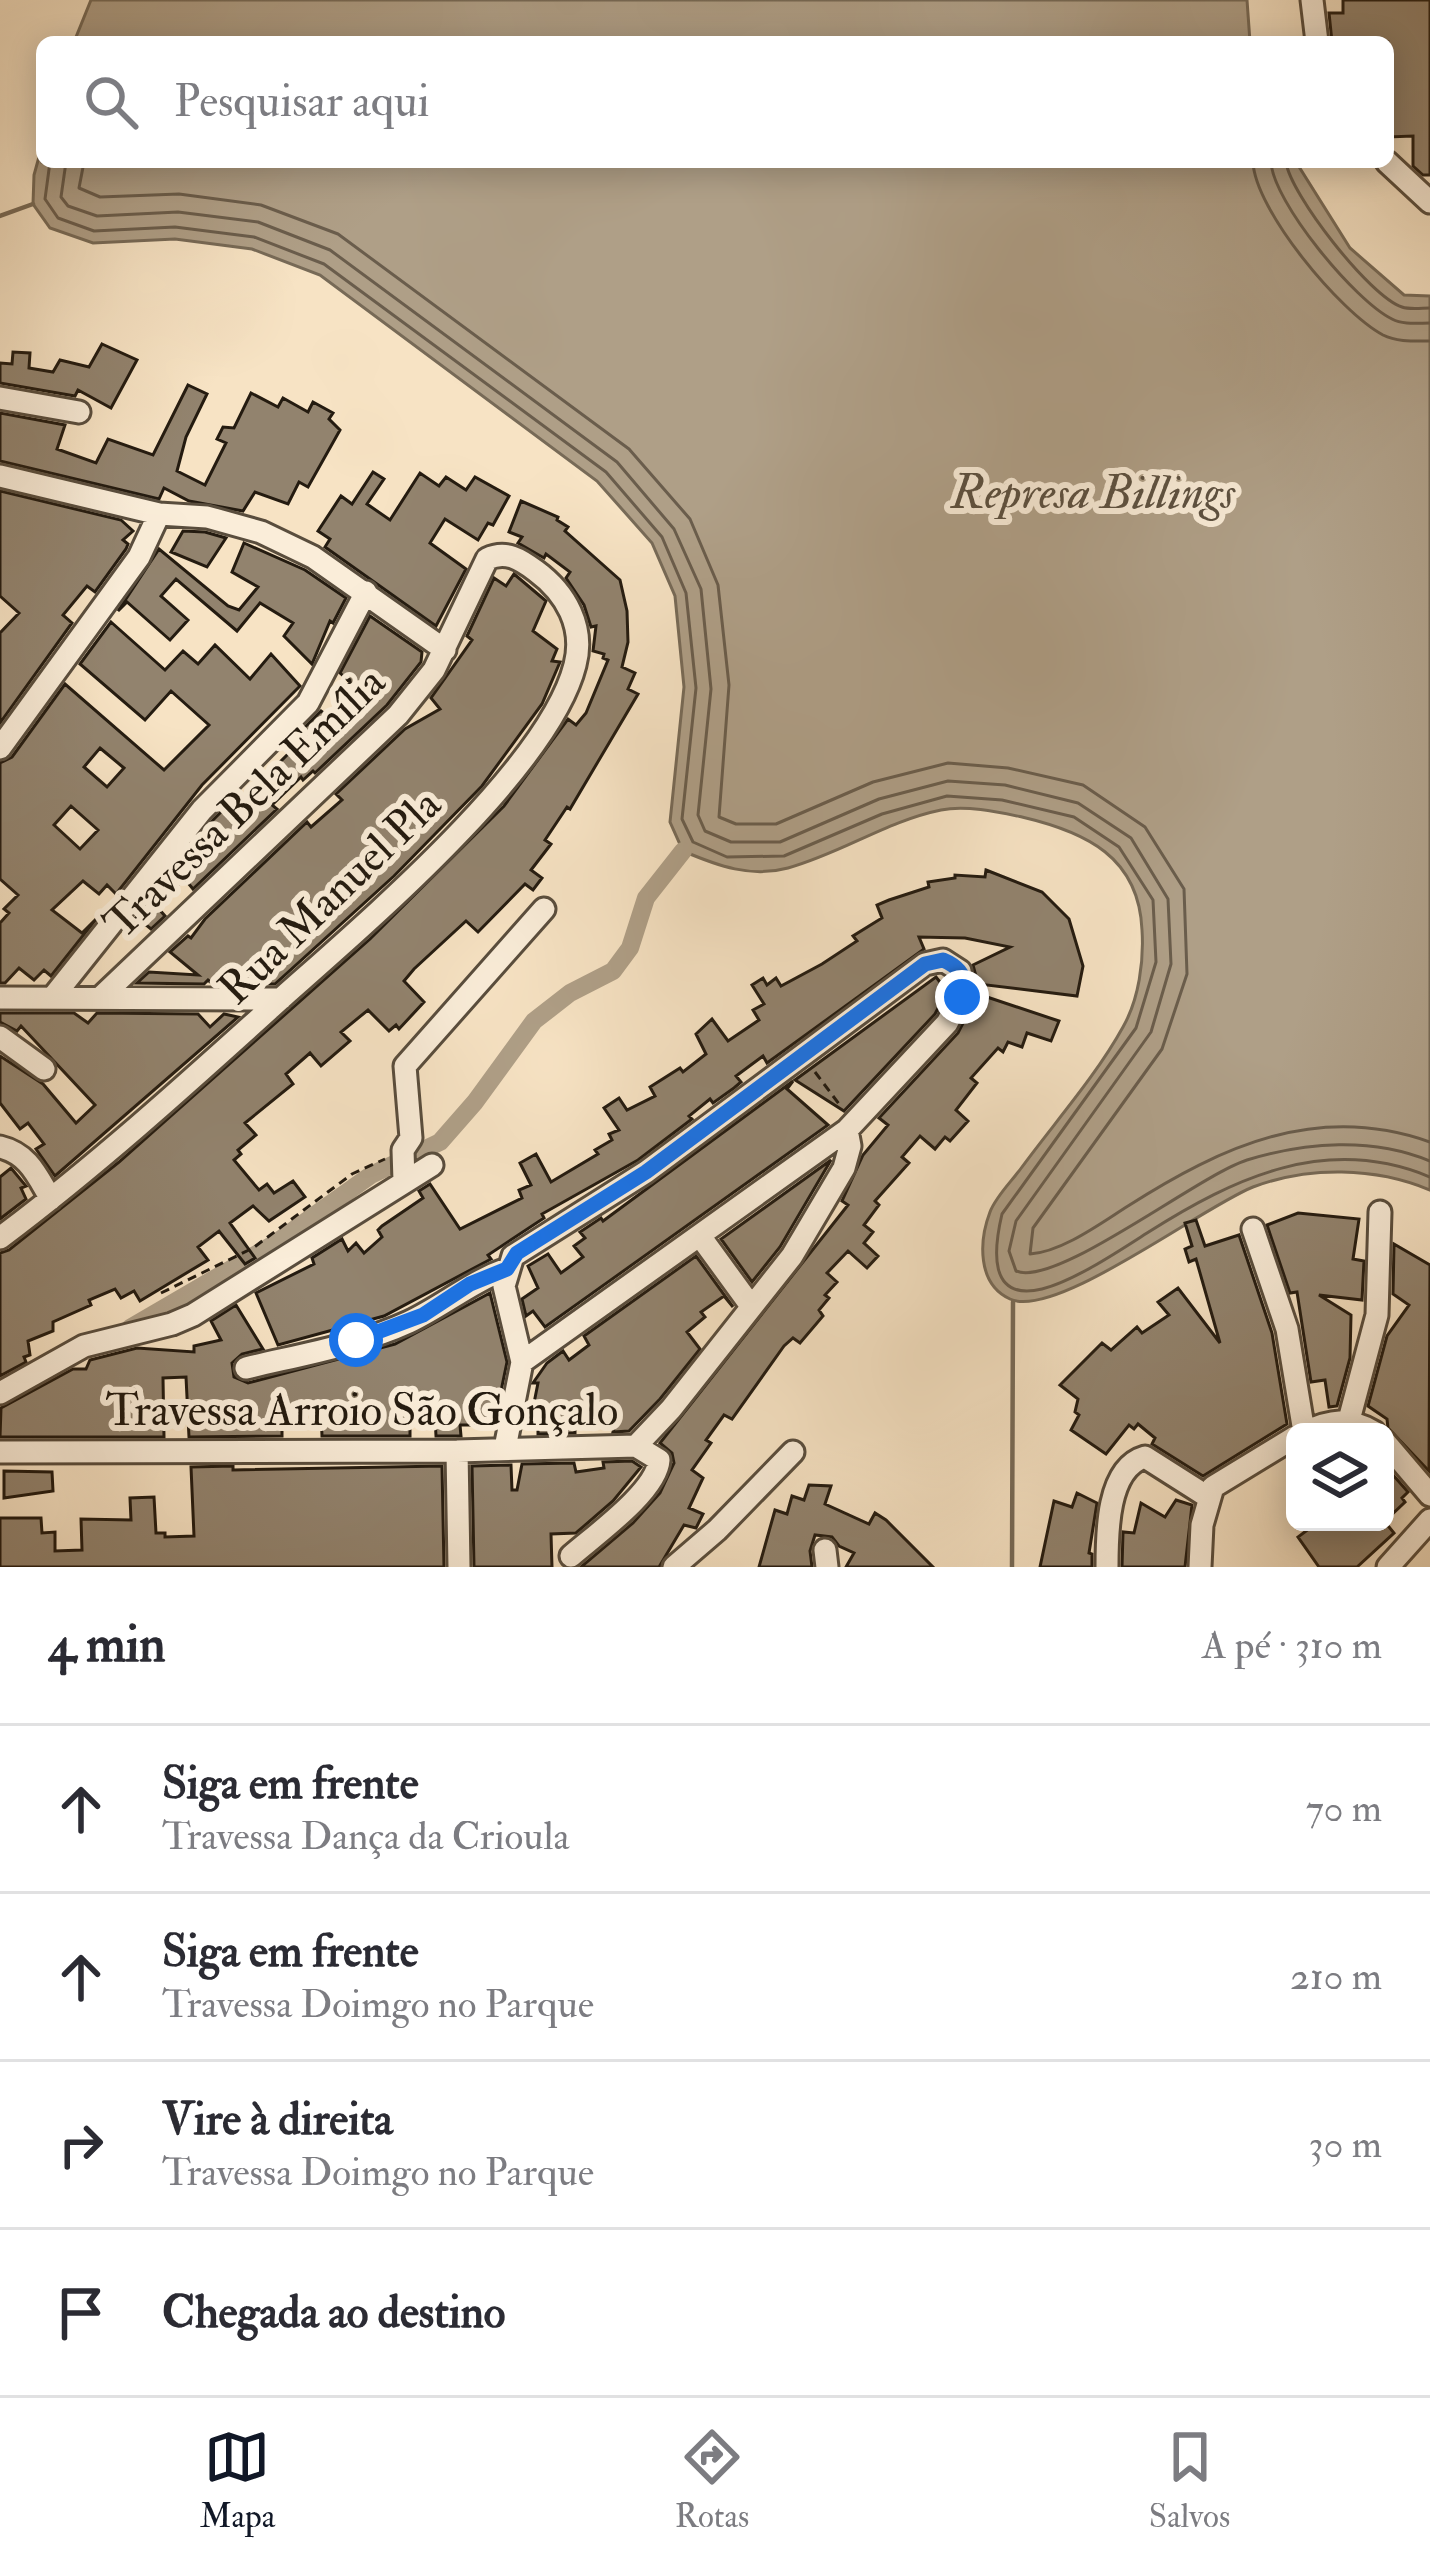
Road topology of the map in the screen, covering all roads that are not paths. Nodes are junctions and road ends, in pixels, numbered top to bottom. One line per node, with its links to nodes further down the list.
1 (1312, 0): 2 (street)
2 (1316, 36)
3 (1392, 168): 4 (street)
4 (1430, 202)
5 (0, 398): 6 (street)
6 (79, 412)
7 (0, 476): 8 (street)
8 (159, 514): 10 (street); 12 (street)
9 (516, 558): 11 (street, Travessa Bela Emília); 17 (street, Rua Manuel Pla)
10 (366, 592): 11 (street); 14 (street)
11 (445, 650): 16 (street, Travessa Bela Emília)
12 (0, 748)
13 (544, 909): 23 (street)
14 (52, 997): 15 (street); 16 (street)
15 (0, 998)
16 (101, 998): 17 (street)
17 (280, 999): 24 (street, Rua Manuel Pla)
18 (0, 1037): 19 (street)
19 (44, 1069)
20 (850, 1127): 27 (street); 29 (street); 30 (street)
21 (0, 1147): 24 (street)
22 (432, 1165): 23 (street)
23 (404, 1179): 33 (street)
24 (51, 1199): 28 (street, Rua Manuel Pla)
25 (1380, 1212): 35 (street)
26 (1253, 1229): 34 (street)
27 (700, 1236): 30 (street); 31 (street)
28 (0, 1238)
29 (507, 1269): 31 (street); 32 (street)
30 (751, 1306): 37 (street)
31 (522, 1362): 38 (street)
32 (247, 1368)
33 (0, 1393)
34 (1303, 1423)
35 (1360, 1423)
36 (1286, 1442): 44 (street)
37 (636, 1446): 38 (street, Travessa Arroio São Gonçalo); 46 (street, Travessa Arroio São Gonçalo)
38 (505, 1448): 39 (street, Travessa Arroio São Gonçalo)
39 (457, 1451): 42 (street, Travessa Arroio São Gonçalo); 47 (street)
40 (1394, 1451): 43 (street)
41 (793, 1452): 48 (street)
42 (0, 1453)
43 (1428, 1485)
44 (1208, 1496): 49 (street); 50 (street)
45 (1430, 1520): 51 (street)
46 (571, 1556)
47 (459, 1567)
48 (674, 1567)
49 (1107, 1567)
50 (1200, 1567)
51 (1388, 1567)

